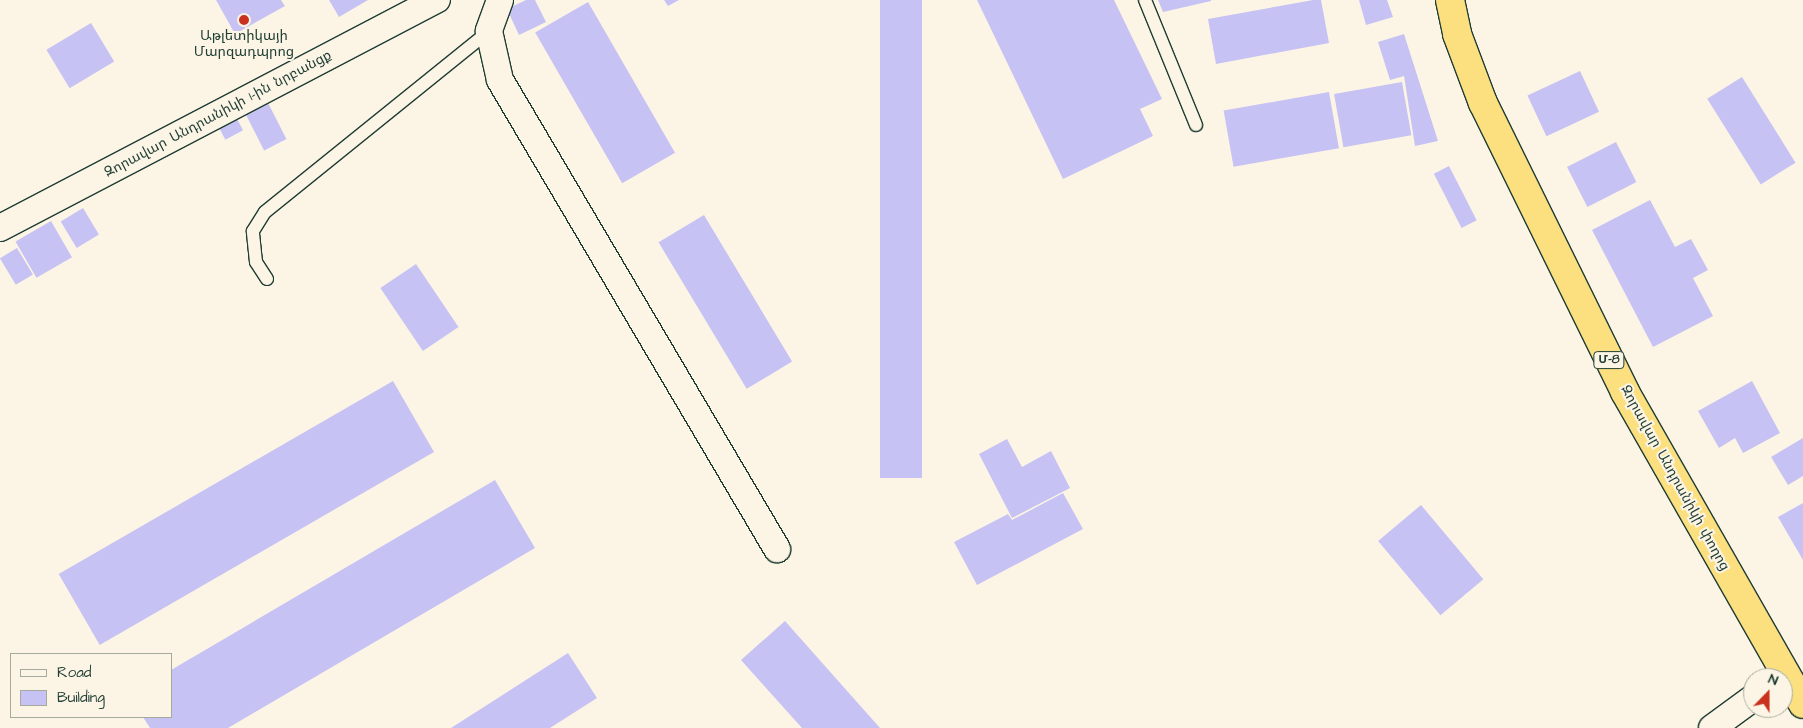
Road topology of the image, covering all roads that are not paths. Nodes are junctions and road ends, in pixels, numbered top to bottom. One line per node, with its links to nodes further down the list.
1 (437, 0): 7 (street, Զորավար Անդրանիկի 1-ին նրբանցք)
2 (500, 0): 5 (street)
3 (1145, 0): 6 (lane)
4 (1450, 0): 10 (highway, Զորավար Անդրանիկի փողոց / Մ-8)
5 (489, 31): 8 (lane); 9 (street)
6 (1196, 125)
7 (0, 228)
8 (267, 280)
9 (777, 549)
10 (1780, 668)
11 (1793, 689): 12 (highway, Զորավար Անդրանիկի փողոց / Մ-8)
12 (1803, 704)
13 (1743, 705): 14 (street)
14 (1712, 728)

